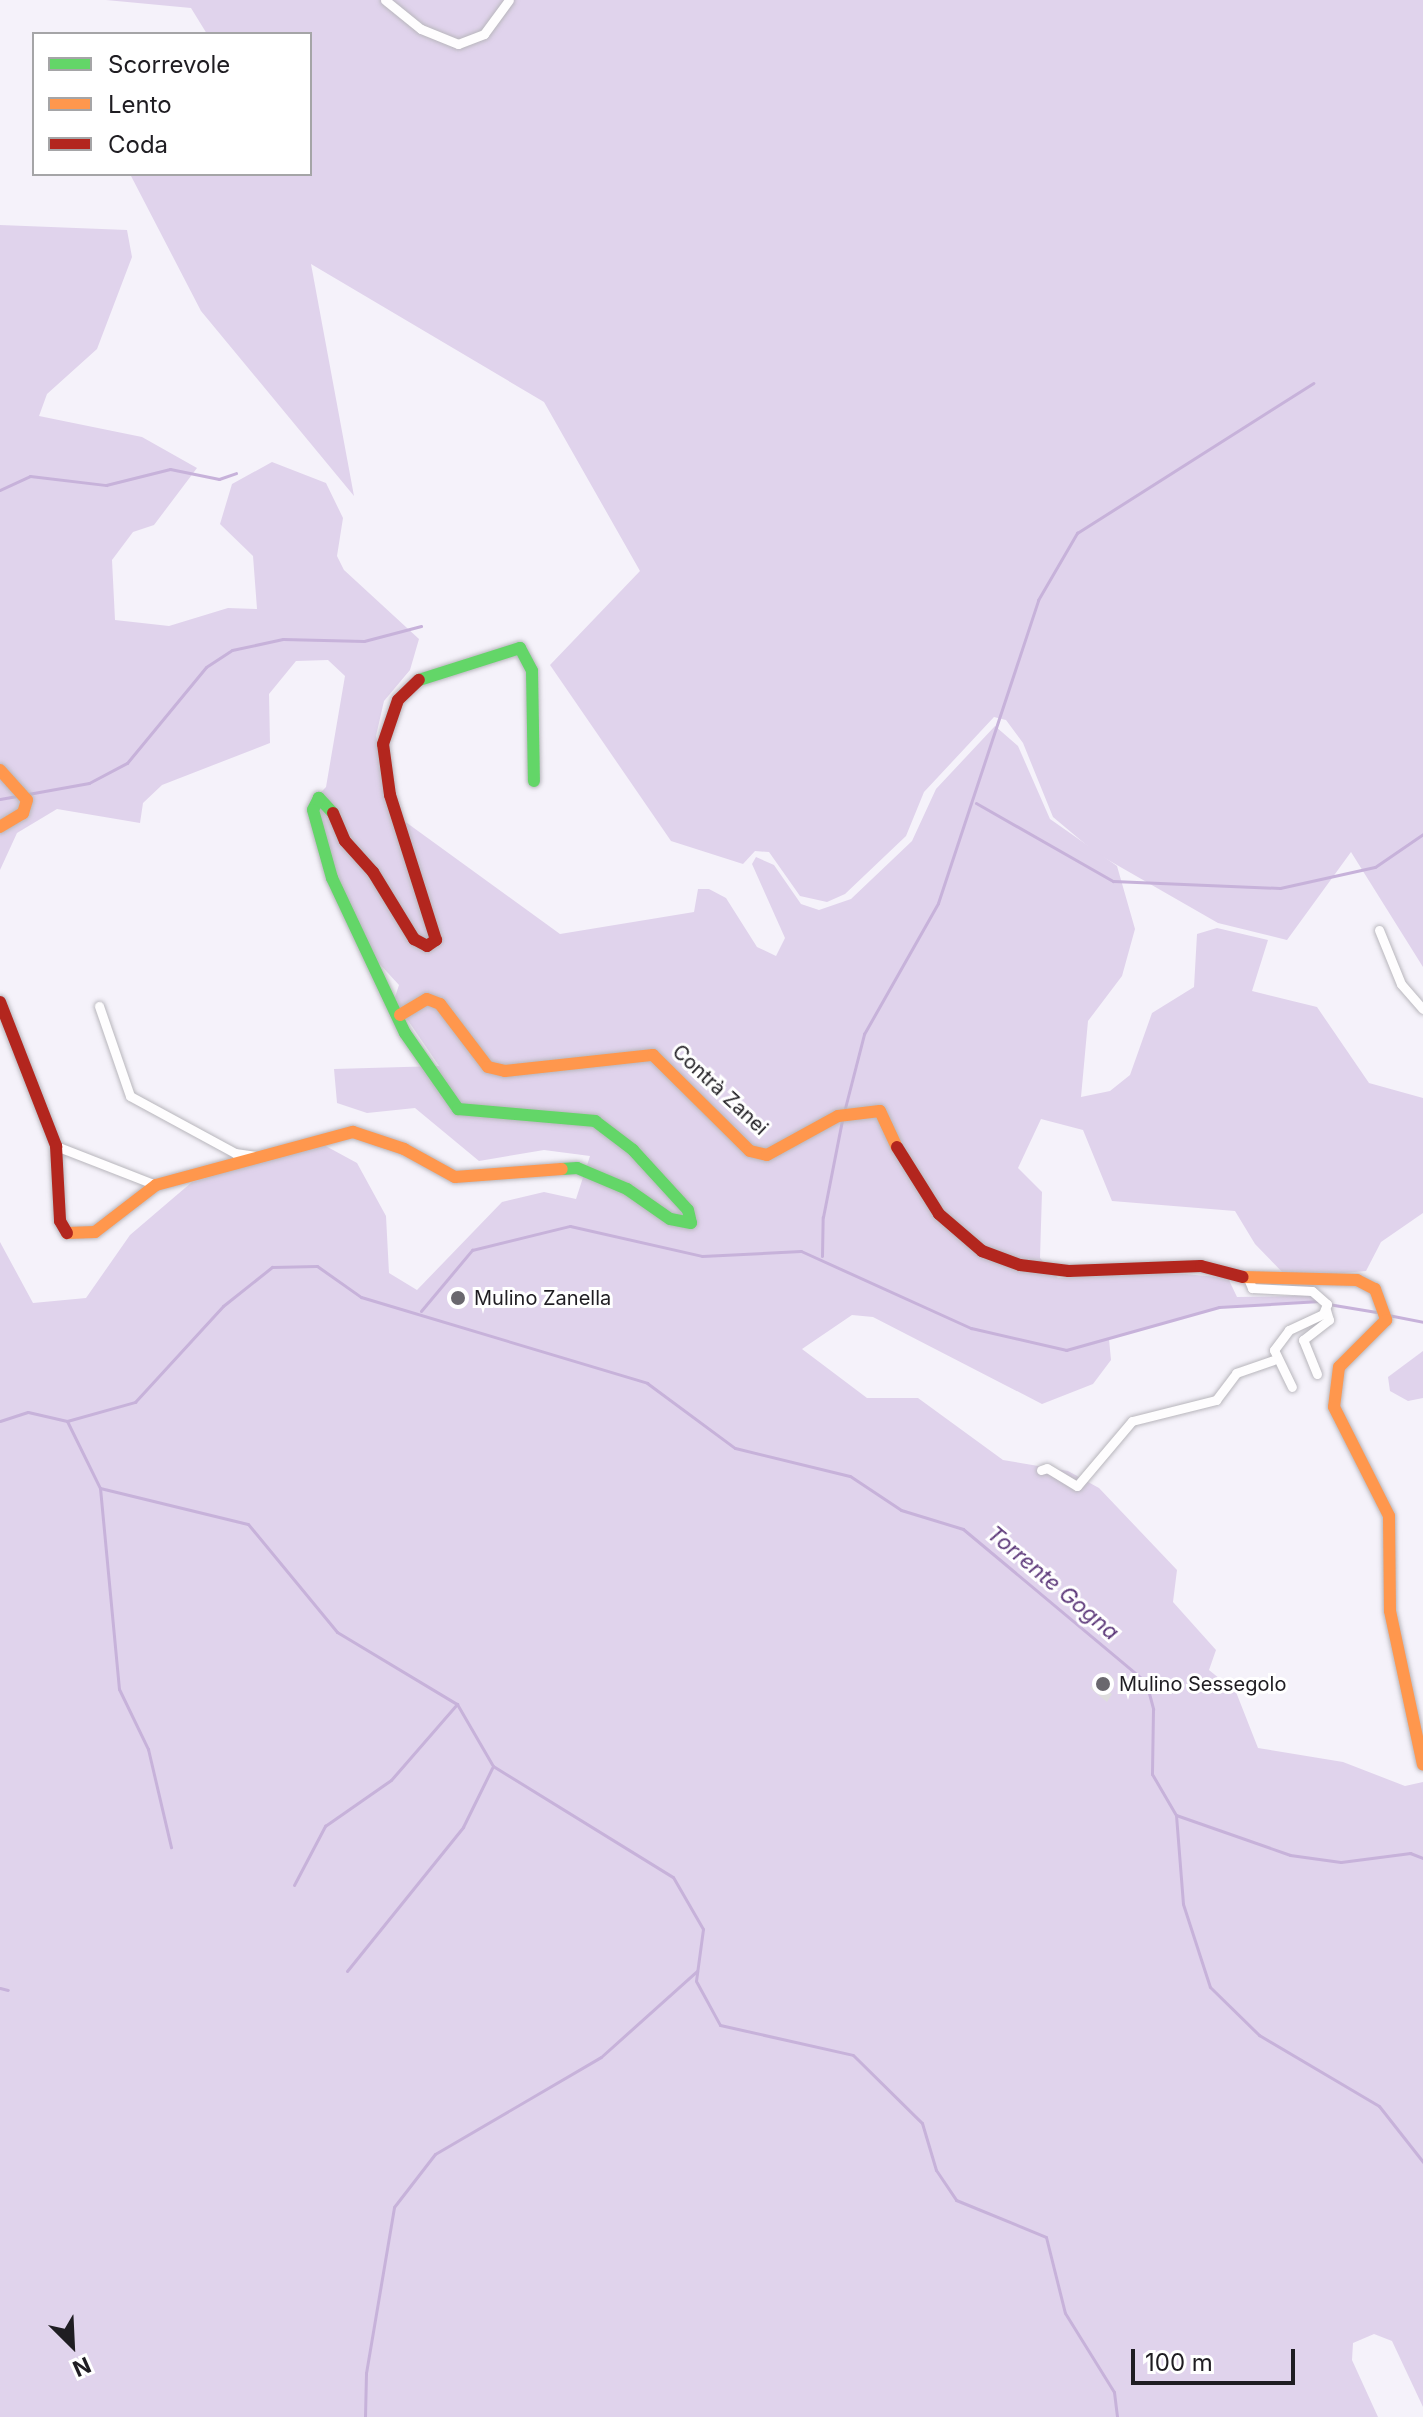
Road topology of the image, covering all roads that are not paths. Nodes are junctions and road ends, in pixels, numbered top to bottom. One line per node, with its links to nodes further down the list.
1 (385, 0): 2 (street)
2 (509, 0)
3 (0, 770): 5 (street)
4 (534, 781): 10 (street)
5 (0, 827)
6 (1379, 930): 9 (street)
7 (0, 1002): 11 (street)
8 (99, 1006): 12 (street)
9 (1423, 1009)
10 (400, 1015): 12 (street); 14 (street, Contrà Zanei)
11 (56, 1146): 13 (street); 13 (street)
12 (268, 1158): 13 (street)
13 (156, 1185)
14 (1248, 1278): 15 (street, Contrà Zanei); 20 (street, Contrà Zanei)
15 (1326, 1310): 16 (street); 17 (street)
16 (1273, 1360): 18 (street); 19 (street)
17 (1317, 1374)
18 (1292, 1387)
19 (1041, 1470)
20 (1423, 1765)

